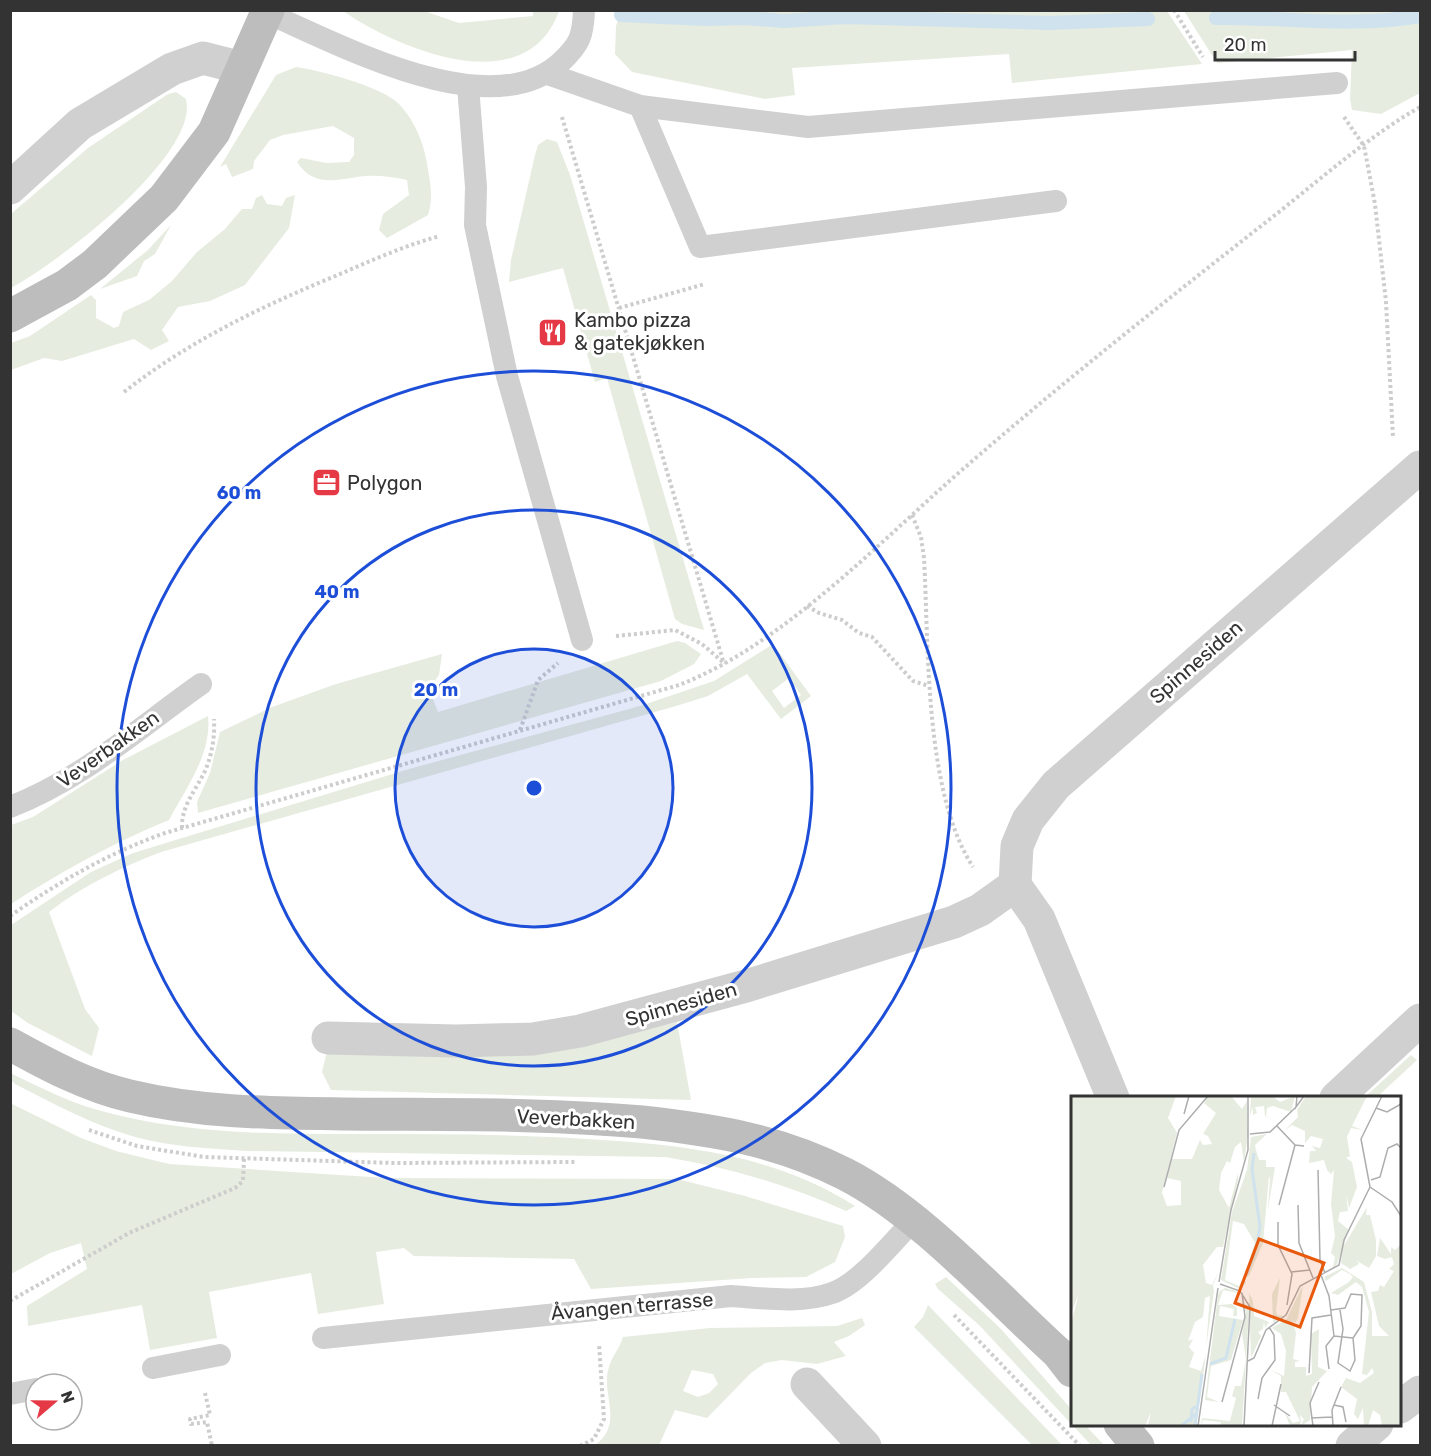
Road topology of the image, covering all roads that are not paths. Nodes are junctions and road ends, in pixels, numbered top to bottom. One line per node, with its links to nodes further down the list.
1 (585, 10): 4 (lane)
2 (267, 12): 3 (street); 6 (lane)
3 (242, 68): 8 (street); 10 (street)
4 (548, 74): 6 (lane); 7 (lane)
5 (1337, 83): 7 (lane)
6 (468, 86): 12 (lane)
7 (640, 106): 9 (lane)
8 (10, 188)
9 (1056, 201)
10 (10, 316)
11 (1415, 471): 15 (street, Spinnesiden)
12 (582, 640)
13 (201, 684): 14 (lane, Veverbakken)
14 (10, 807)
15 (1004, 892): 17 (street, Spinnesiden); 19 (street)
16 (1420, 1020): 20 (street)
17 (328, 1038)
18 (10, 1044): 21 (street, Veverbakken)
19 (1112, 1096)
20 (1338, 1096)
21 (914, 1220): 22 (lane, Åvangen terrasse); 23 (street, Veverbakken)
22 (323, 1338)
23 (1068, 1355)
24 (210, 1358): 25 (lane)
25 (153, 1368)
26 (807, 1384): 31 (street)
27 (1420, 1392): 28 (street)
28 (1401, 1406)
29 (1121, 1426): 32 (street)
30 (1376, 1426): 33 (street)
31 (866, 1446)
32 (1138, 1446)
33 (1352, 1446)

